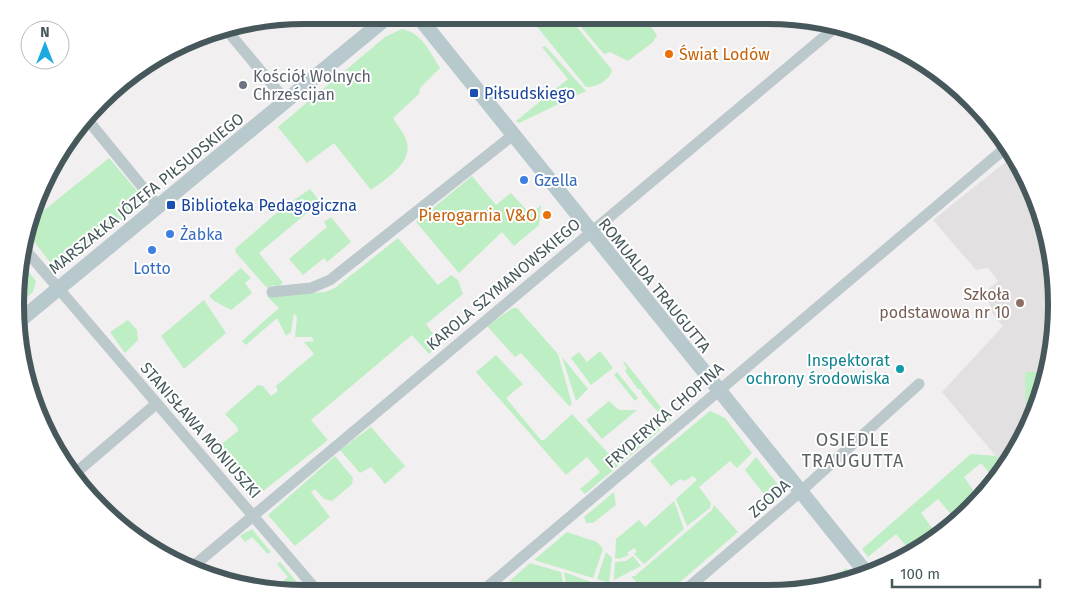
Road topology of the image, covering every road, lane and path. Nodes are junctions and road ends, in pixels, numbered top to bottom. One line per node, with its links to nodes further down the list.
1 (379, 24): 5 (main road, MARSZAŁKA JÓZEFA PIŁSUDSKIEGO)
2 (424, 24): 7 (main road, ROMUALDA TRAUGUTTA)
3 (831, 31): 10 (street, KAROLA SZYMANOWSKIEGO)
4 (231, 33): 5 (street)
5 (286, 101): 9 (main road, MARSZAŁKA JÓZEFA PIŁSUDSKIEGO)
6 (90, 123): 9 (street)
7 (513, 135): 10 (main road, ROMUALDA TRAUGUTTA); 13 (street)
8 (1002, 151): 16 (street, FRYDERYKA CHOPINA)
9 (158, 206): 12 (main road, MARSZAŁKA JÓZEFA PIŁSUDSKIEGO)
10 (590, 232): 16 (main road, ROMUALDA TRAUGUTTA); 20 (street, KAROLA SZYMANOWSKIEGO)
11 (28, 254): 12 (street, STANISŁAWA MONIUSZKI)
12 (58, 289): 14 (main road, MARSZAŁKA JÓZEFA PIŁSUDSKIEGO); 17 (street, STANISŁAWA MONIUSZKI)
13 (272, 292)
14 (24, 317)
15 (919, 384): 19 (street, ZGODA)
16 (718, 390): 19 (main road, ROMUALDA TRAUGUTTA); 24 (street, FRYDERYKA CHOPINA)
17 (156, 404): 18 (street); 20 (street, STANISŁAWA MONIUSZKI)
18 (79, 470)
19 (800, 492): 22 (main road, ROMUALDA TRAUGUTTA); 25 (street, ZGODA)
20 (253, 516): 21 (street, KAROLA SZYMANOWSKIEGO); 23 (street, STANISŁAWA MONIUSZKI)
21 (196, 564)
22 (863, 568)
23 (312, 585)
24 (489, 585)
25 (691, 585)

